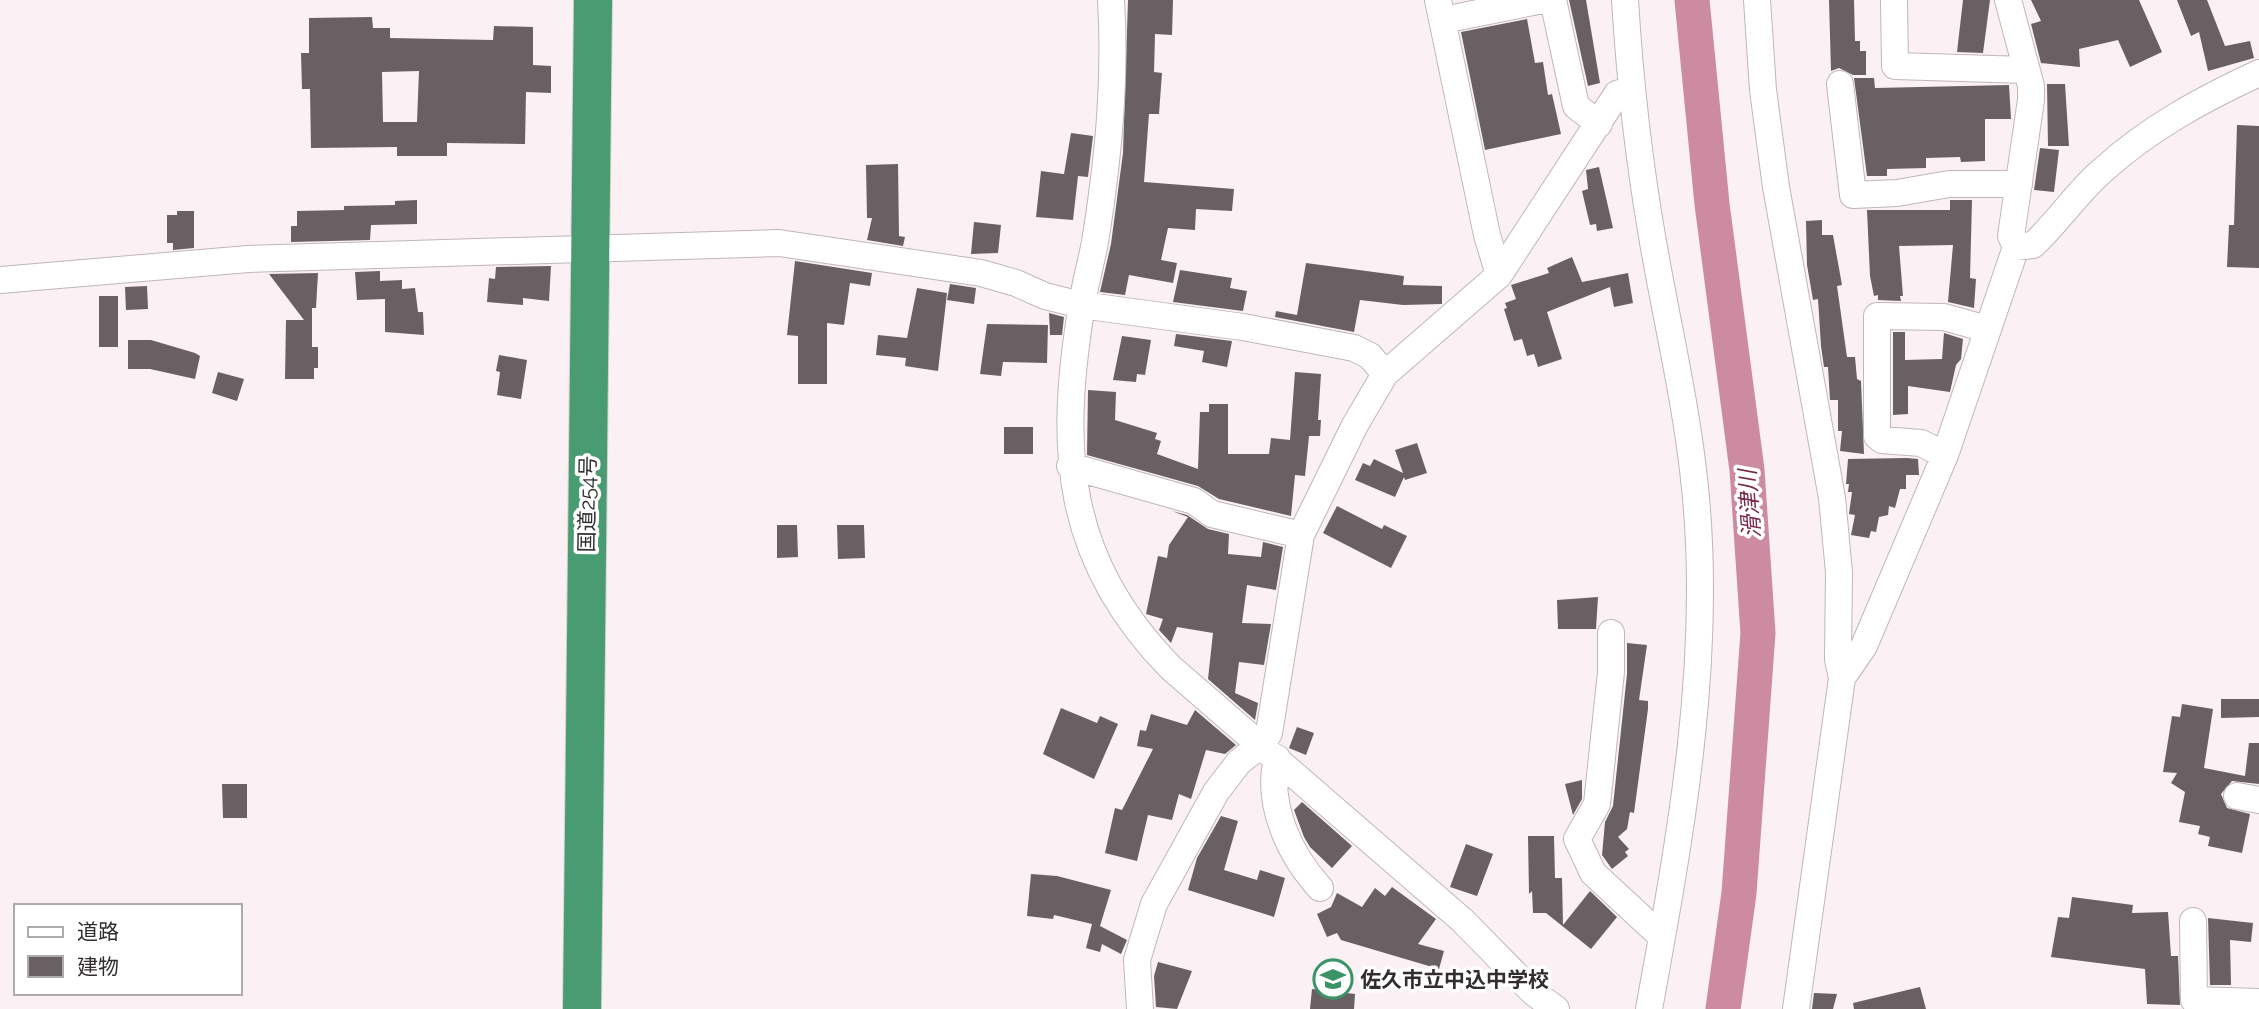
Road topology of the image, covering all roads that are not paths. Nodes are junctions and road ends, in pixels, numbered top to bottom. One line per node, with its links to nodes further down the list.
1 (593, 0): 16 (highway, 国道254号)
2 (1111, 0): 20 (street)
3 (1543, 0): 9 (street)
4 (1553, 0): 14 (street)
5 (1625, 0): 13 (street)
6 (1757, 0): 27 (street)
7 (1894, 0): 10 (street)
8 (2008, 0): 10 (street)
9 (1440, 10): 18 (street)
10 (2026, 69): 15 (street)
11 (2259, 73): 17 (street)
12 (1840, 84): 15 (street)
13 (1630, 90): 14 (street); 31 (street)
14 (1599, 124): 18 (street)
15 (2019, 184): 17 (street)
16 (590, 246): 19 (street); 20 (street); 34 (highway, 国道254号)
17 (2016, 247): 21 (street)
18 (1499, 275): 22 (street)
19 (0, 280)
20 (1082, 305): 22 (street); 24 (street)
21 (1987, 330): 23 (street); 23 (street)
22 (1385, 374): 25 (street)
23 (1945, 455): 27 (street)
24 (1070, 466): 25 (street); 28 (street)
25 (1301, 535): 28 (street)
26 (1611, 633): 31 (street)
27 (1842, 678): 38 (street)
28 (1270, 751): 29 (street); 32 (street); 35 (street)
29 (1320, 888)
30 (2193, 921): 33 (street)
31 (1662, 937): 37 (street)
32 (1530, 1001): 36 (street)
33 (2259, 1002)
34 (582, 1009)
35 (1140, 1009)
36 (1556, 1009)
37 (1649, 1009)
38 (1796, 1009)

